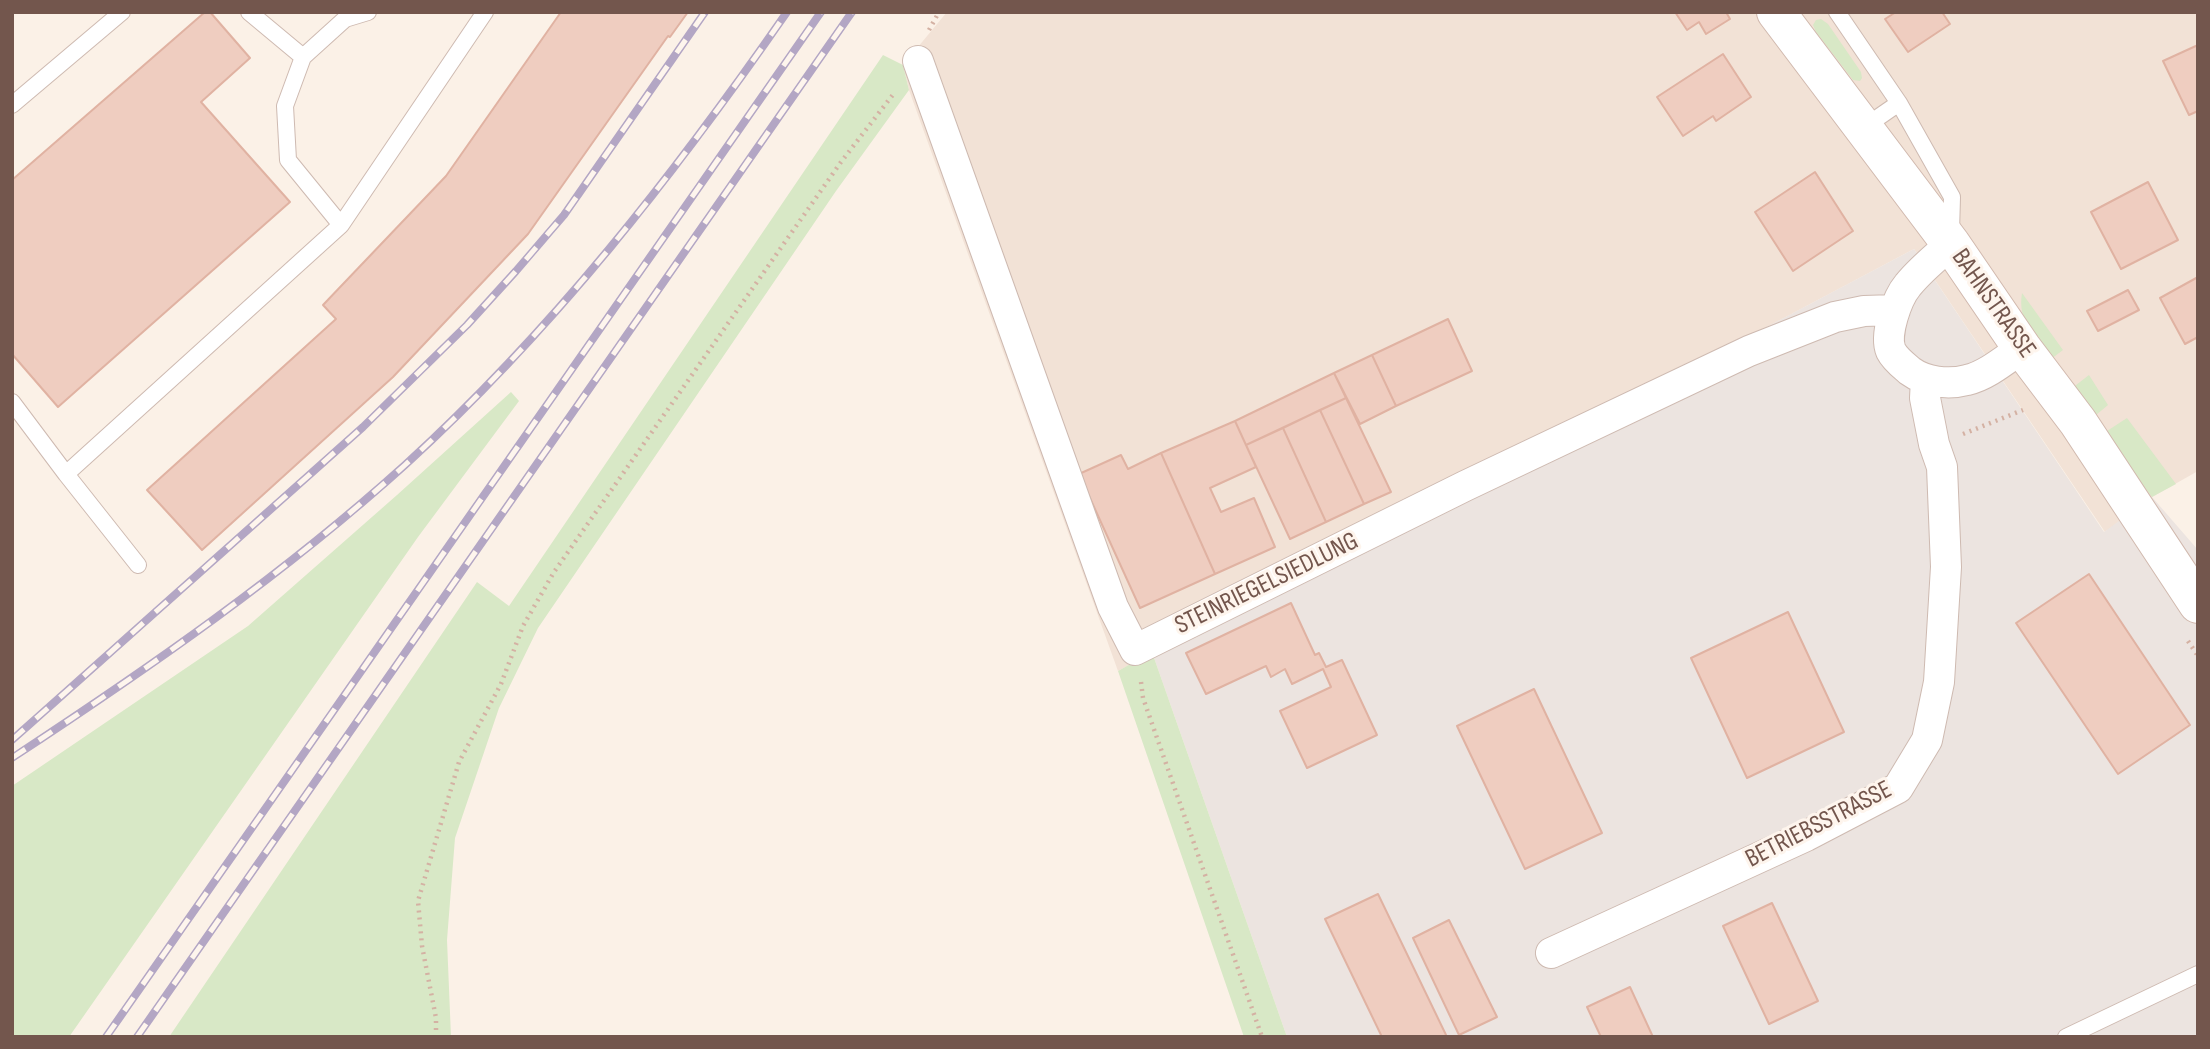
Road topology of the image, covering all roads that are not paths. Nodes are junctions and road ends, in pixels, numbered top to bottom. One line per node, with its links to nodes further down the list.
1 (122, 12): 10 (lane)
2 (249, 12): 7 (lane)
3 (368, 12): 7 (lane)
4 (485, 12): 12 (lane)
5 (1837, 12): 9 (lane)
6 (1785, 18): 11 (main road, BAHNSTRASSE)
7 (303, 57): 12 (lane)
8 (918, 61): 14 (street, STEINRIEGELSIEDLUNG)
9 (1899, 103): 11 (lane); 13 (lane)
10 (12, 105)
11 (1863, 128): 13 (main road, BAHNSTRASSE)
12 (341, 225): 18 (lane)
13 (1951, 244): 14 (street); 15 (main road, BAHNSTRASSE)
14 (1895, 310): 16 (street)
15 (2022, 348): 16 (street); 20 (main road, BAHNSTRASSE)
16 (1926, 379): 21 (street, BETRIEBSSTRASSE)
17 (12, 402): 18 (lane)
18 (66, 474): 19 (lane)
19 (138, 565)
20 (2198, 604)
21 (1551, 953)
22 (2198, 974): 23 (lane)
23 (2066, 1037)

